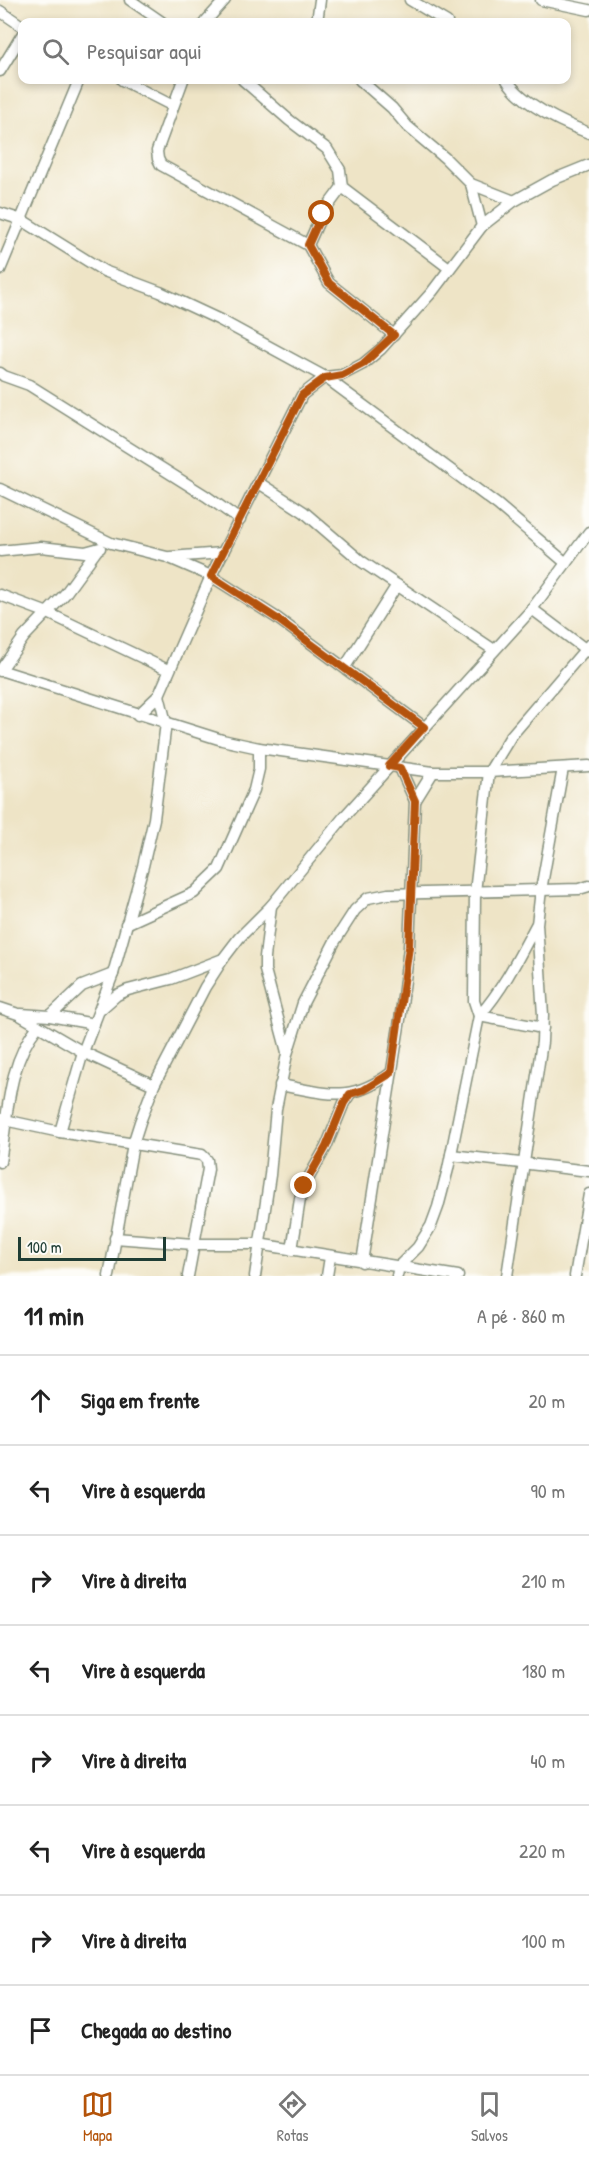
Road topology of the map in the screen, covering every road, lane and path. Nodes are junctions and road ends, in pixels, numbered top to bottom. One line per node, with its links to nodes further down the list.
1 (130, 0): 8 (street)
2 (225, 0): 9 (street)
3 (320, 0): 10 (street)
4 (410, 0): 11 (street)
5 (541, 0): 6 (street)
6 (589, 10)
7 (0, 11): 12 (street)
8 (156, 18)
9 (209, 18)
10 (318, 18)
11 (440, 18)
12 (18, 23)
13 (18, 41): 14 (street)
14 (0, 70)
15 (77, 84): 28 (street)
16 (130, 84): 21 (street)
17 (181, 84): 21 (street)
18 (248, 84): 25 (street)
19 (365, 84): 24 (street)
20 (510, 84): 22 (street)
21 (173, 106): 30 (street)
22 (589, 133)
23 (589, 165): 26 (street)
24 (471, 184): 26 (street); 29 (street)
25 (342, 187): 30 (street); 31 (street)
26 (514, 201): 29 (street)
27 (0, 213): 28 (street)
28 (22, 220): 32 (street); 35 (street)
29 (482, 226): 31 (street)
30 (308, 245): 33 (street)
31 (449, 268): 33 (street)
32 (0, 270)
33 (394, 335): 35 (street)
34 (0, 373): 38 (street)
35 (325, 378): 36 (street); 45 (street)
36 (259, 483): 38 (street); 47 (street)
37 (0, 489): 40 (street)
38 (240, 520): 43 (street)
39 (589, 532): 45 (street)
40 (111, 543): 41 (street); 44 (street)
41 (96, 550): 42 (street); 50 (street)
42 (0, 551)
43 (223, 553): 44 (street); 46 (street)
44 (167, 557): 46 (street)
45 (566, 563): 49 (street)
46 (211, 576): 53 (street); 54 (street)
47 (397, 585): 52 (street); 53 (street)
48 (0, 596): 50 (street)
49 (532, 609): 51 (street); 52 (street)
50 (48, 613): 54 (street); 55 (street)
51 (588, 649): 65 (street)
52 (494, 650): 59 (street)
53 (345, 667): 59 (street)
54 (168, 670): 56 (street)
55 (0, 671): 57 (street)
56 (159, 695): 57 (street); 58 (street)
57 (138, 715): 58 (street)
58 (166, 723): 60 (street); 74 (street)
59 (424, 727): 62 (street)
60 (259, 748): 62 (street); 74 (street)
61 (589, 766): 63 (street)
62 (394, 767): 64 (street); 66 (street); 73 (street)
63 (563, 768): 65 (street); 69 (street)
64 (434, 772): 65 (street); 66 (street)
65 (489, 772): 70 (street)
66 (415, 801): 67 (street)
67 (412, 880): 71 (street); 72 (street)
68 (589, 886): 69 (street)
69 (541, 890): 70 (street); 75 (street)
70 (475, 892): 72 (street); 82 (street)
71 (396, 894): 72 (street); 87 (street)
72 (412, 894): 88 (street)
73 (271, 906): 76 (street); 87 (street)
74 (126, 924): 77 (street)
75 (537, 924): 82 (street); 85 (street)
76 (223, 959): 79 (street); 90 (street)
77 (113, 974): 79 (street); 81 (street)
78 (0, 1008): 80 (street)
79 (98, 1011): 83 (street)
80 (18, 1014): 81 (street); 84 (street)
81 (50, 1016): 83 (street)
82 (478, 1016): 85 (street); 95 (street)
83 (94, 1024): 86 (street)
84 (38, 1026): 86 (street); 92 (street)
85 (543, 1028): 97 (street)
86 (83, 1052): 90 (street); 93 (street)
87 (287, 1054): 89 (street)
88 (391, 1073): 91 (street); 105 (street)
89 (280, 1084): 91 (street); 102 (street)
90 (154, 1085): 94 (street)
91 (350, 1094): 103 (street)
92 (2, 1120): 93 (street); 96 (street)
93 (60, 1132): 94 (street)
94 (133, 1143): 100 (street); 101 (street)
95 (451, 1155): 97 (street); 106 (street)
96 (0, 1162)
97 (524, 1163): 98 (street); 113 (street)
98 (589, 1171)
99 (589, 1194): 114 (street)
100 (115, 1238): 101 (street); 108 (street)
101 (193, 1244): 102 (street); 109 (street)
102 (258, 1244): 103 (street); 110 (street)
103 (292, 1250): 104 (street)
104 (330, 1257): 105 (street); 111 (street)
105 (362, 1262): 106 (street)
106 (398, 1271): 107 (street)
107 (430, 1274): 112 (street)
108 (109, 1276)
109 (188, 1276)
110 (255, 1276)
111 (327, 1276)
112 (458, 1276)
113 (507, 1276)
114 (575, 1276)

